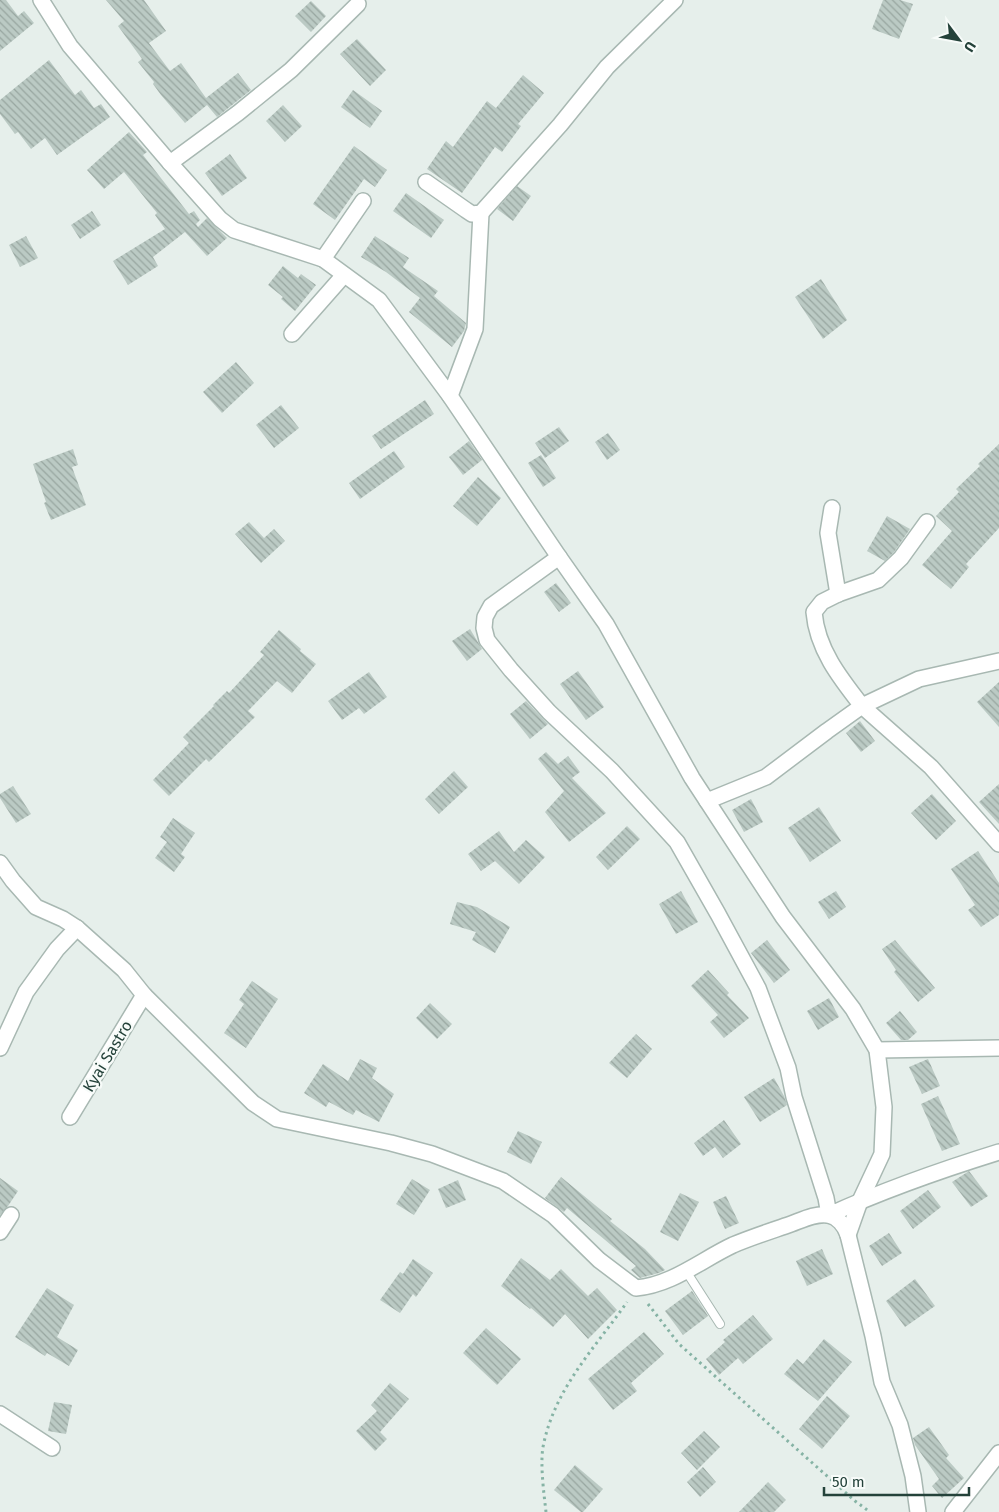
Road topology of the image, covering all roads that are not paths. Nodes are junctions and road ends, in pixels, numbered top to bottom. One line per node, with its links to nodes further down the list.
1 (41, 0): 4 (street)
2 (675, 0): 7 (street)
3 (358, 4): 4 (street)
4 (170, 163): 8 (street)
5 (426, 182): 7 (street)
6 (363, 201): 8 (street)
7 (482, 213): 11 (street)
8 (323, 259): 9 (street)
9 (344, 275): 10 (street); 11 (street)
10 (292, 334)
11 (450, 396): 14 (street)
12 (832, 508): 15 (street)
13 (927, 522): 15 (street)
14 (559, 558): 18 (street); 30 (street)
15 (838, 594): 17 (street)
16 (999, 660): 17 (street)
17 (862, 706): 18 (street); 19 (street)
18 (707, 801): 25 (street)
19 (999, 844)
20 (0, 862): 21 (street)
21 (77, 928): 22 (street); 23 (street)
22 (144, 995): 26 (street, Kyai Sastro); 33 (street)
23 (0, 1048)
24 (999, 1048): 25 (street)
25 (877, 1050): 28 (street)
26 (70, 1117)
27 (999, 1152): 28 (street)
28 (860, 1201): 30 (street); 32 (street)
29 (11, 1214): 31 (street)
30 (829, 1215): 32 (street); 33 (street)
31 (0, 1232)
32 (848, 1235): 38 (street)
33 (686, 1270): 34 (lane)
34 (720, 1324)
35 (0, 1414): 36 (street)
36 (52, 1448)
37 (999, 1453): 39 (street)
38 (918, 1512)
39 (953, 1512)

